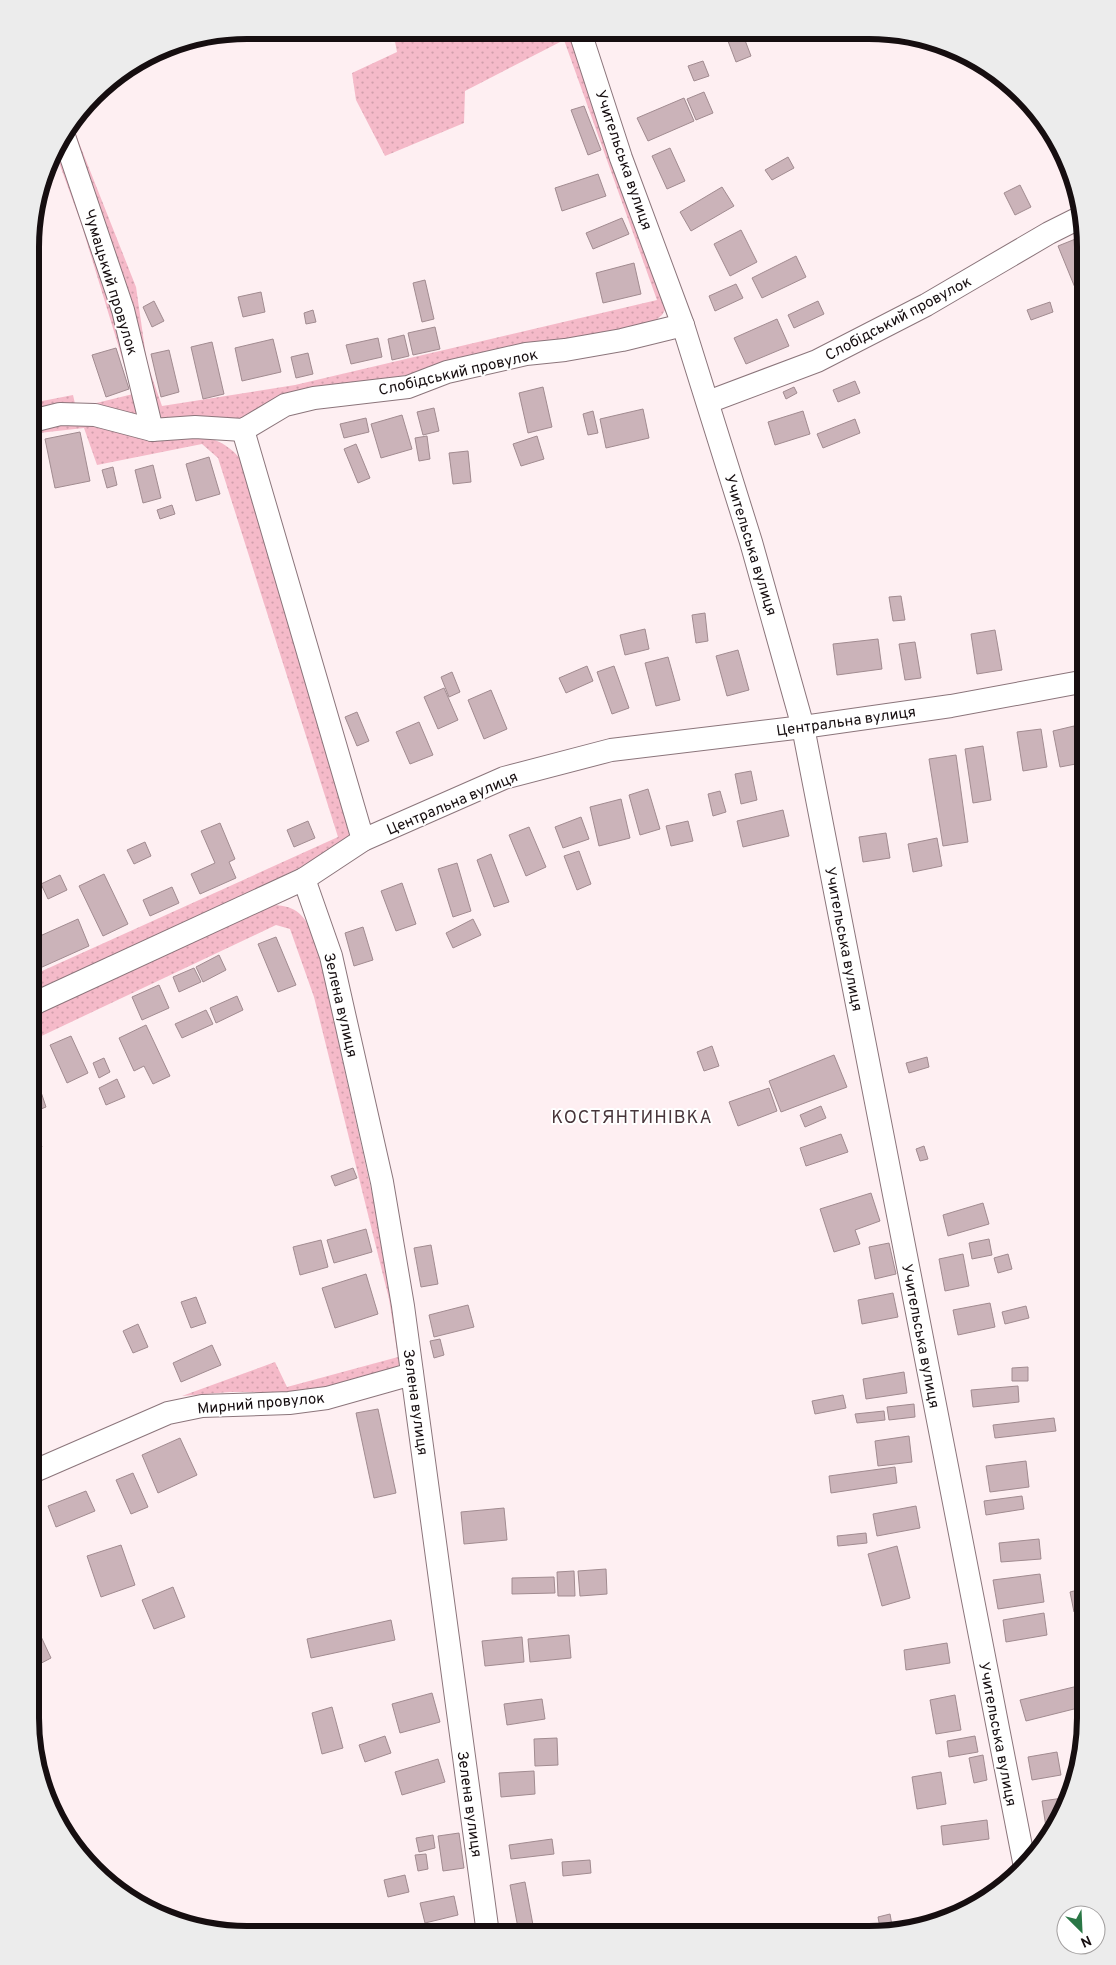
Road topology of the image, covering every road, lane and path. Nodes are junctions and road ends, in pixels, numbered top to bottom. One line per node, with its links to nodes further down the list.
1 (582, 39): 4 (street, Учительська вулиця)
2 (67, 144): 7 (street, Чумацький провулок)
3 (1075, 220): 5 (street, Слобідський провулок)
4 (683, 325): 5 (street, Учительська вулиця); 8 (street, Слобідський провулок)
5 (708, 402): 10 (street, Учительська вулиця)
6 (39, 419): 7 (street)
7 (152, 430): 8 (street)
8 (243, 430): 11 (street)
9 (1077, 683): 10 (street, Центральна вулиця)
10 (804, 727): 11 (street, Центральна вулиця); 16 (street, Учительська вулиця)
11 (363, 840): 12 (street, Центральна вулиця)
12 (304, 879): 13 (street, Центральна вулиця); 14 (street, Зелена вулиця)
13 (39, 1000)
14 (412, 1374): 15 (street, Мирний провулок); 17 (street, Зелена вулиця)
15 (39, 1469)
16 (1023, 1858)
17 (487, 1926)

